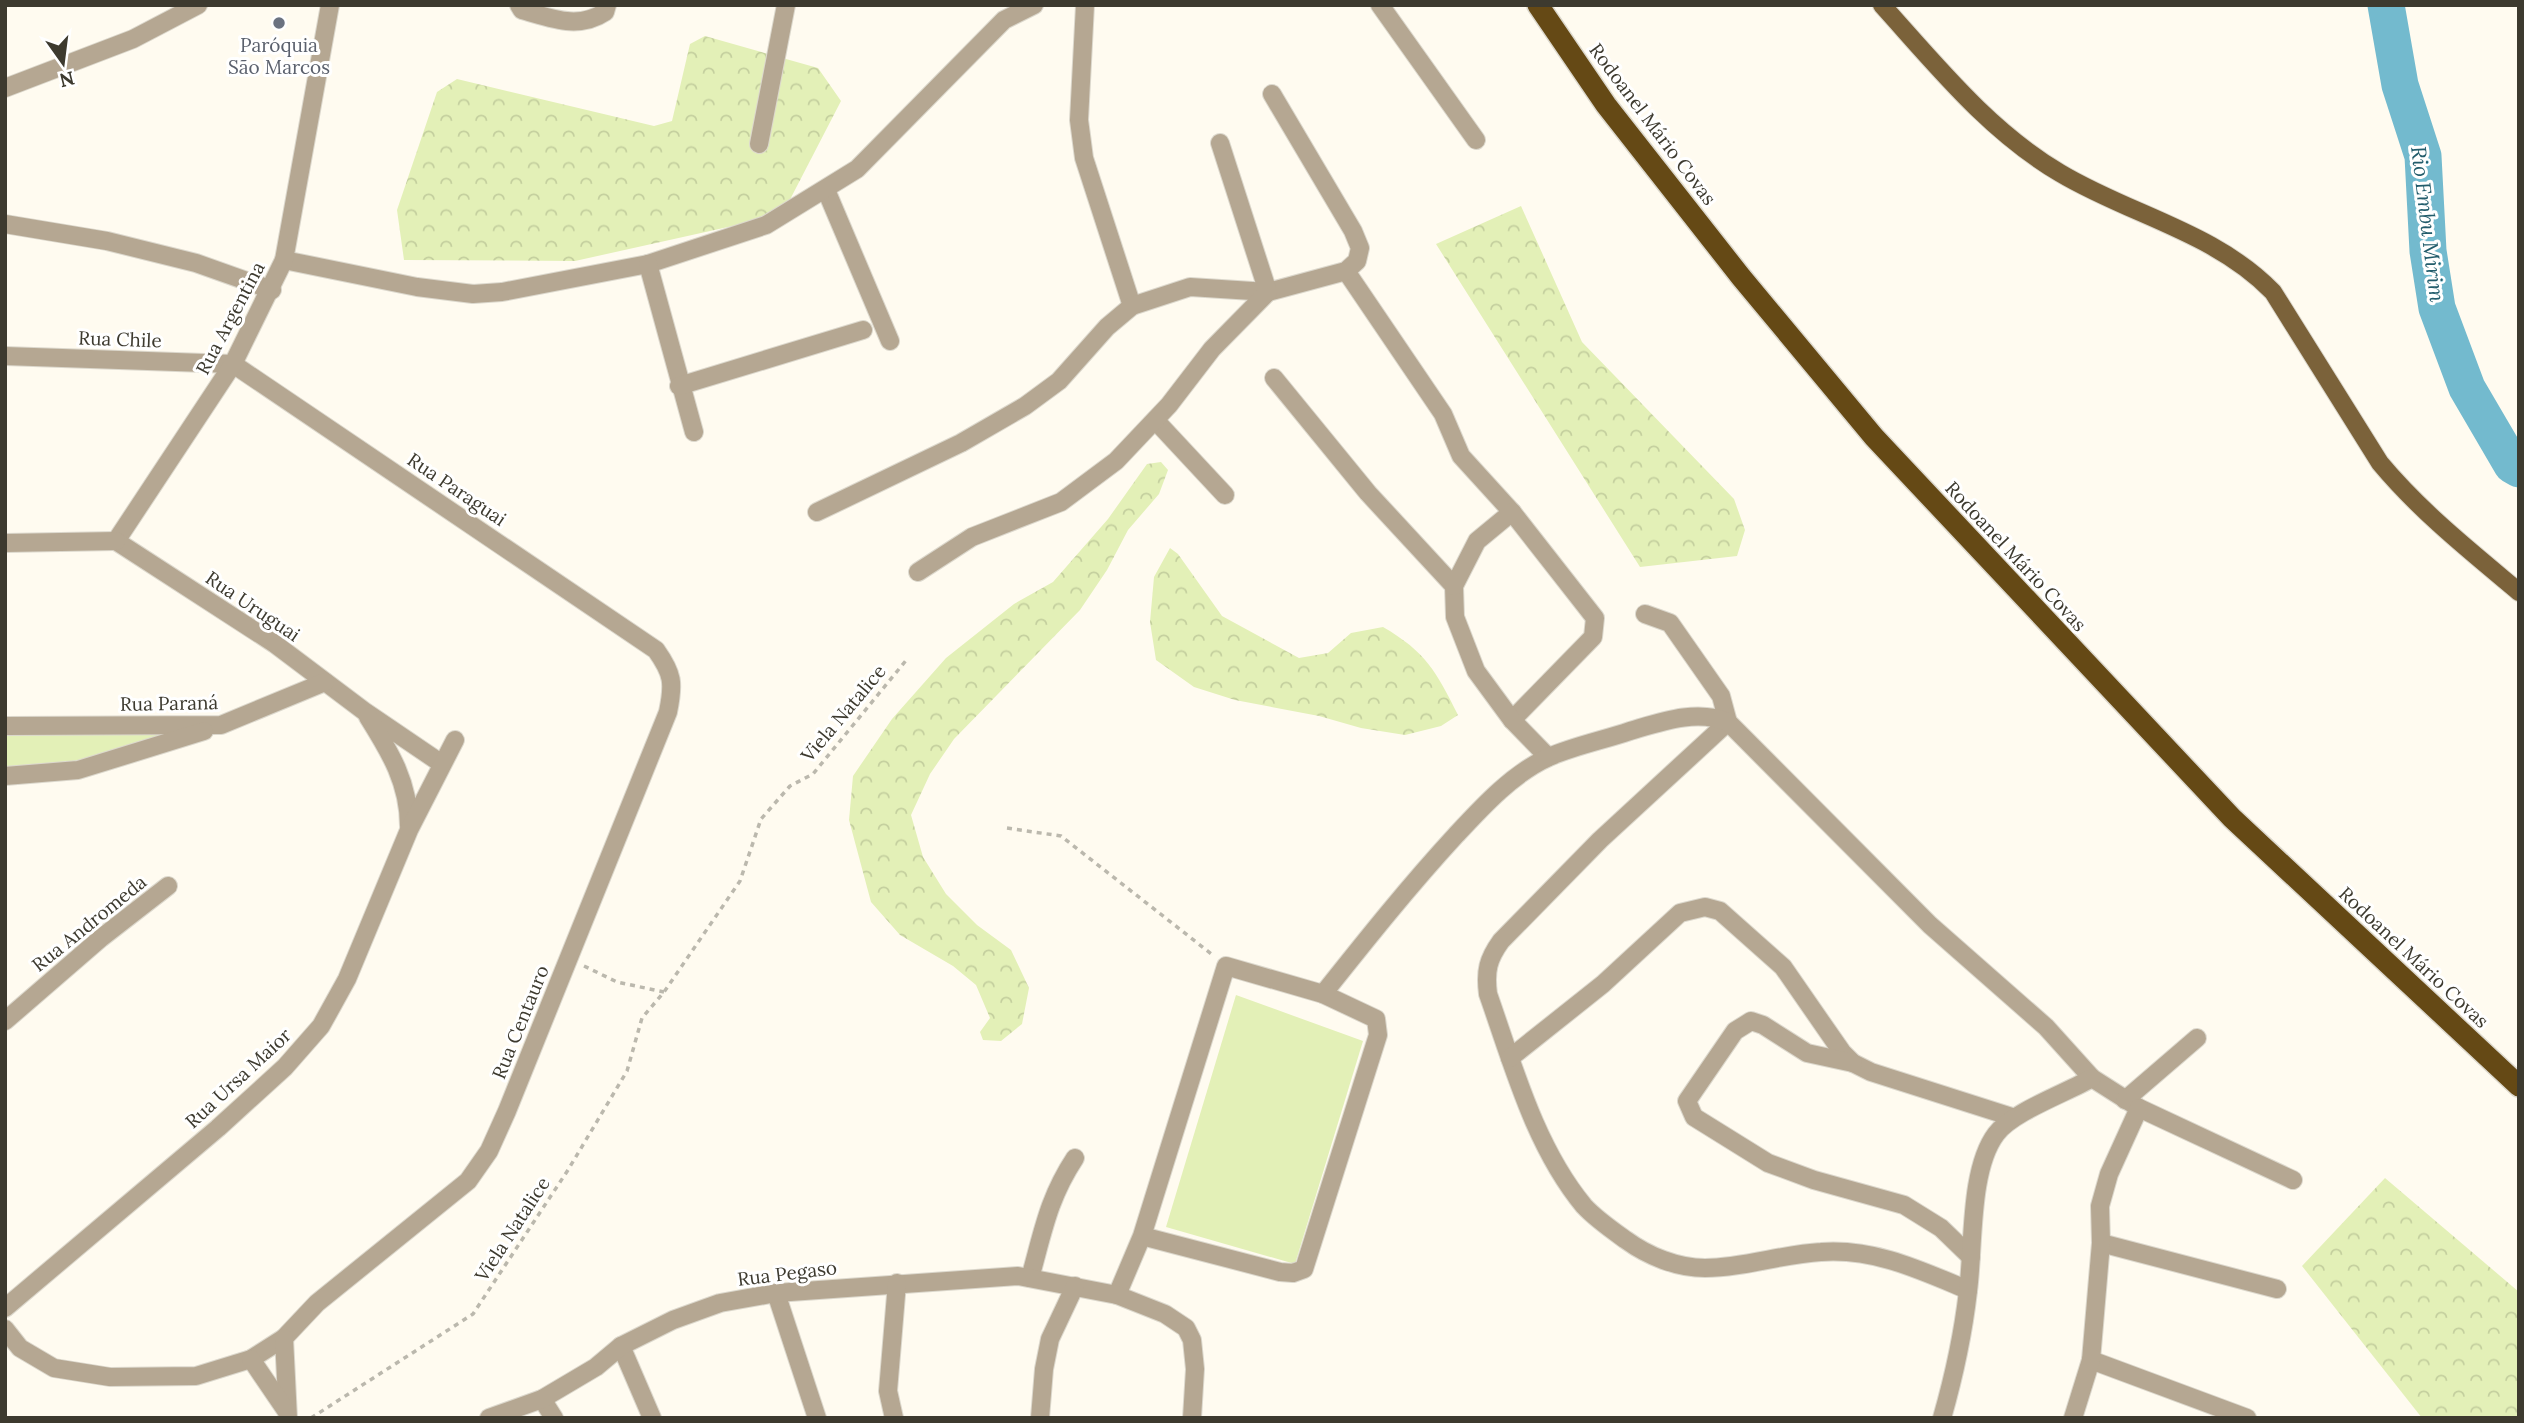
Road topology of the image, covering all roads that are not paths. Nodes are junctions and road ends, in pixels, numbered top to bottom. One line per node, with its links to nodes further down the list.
1 (198, 5): 11 (street)
2 (330, 5): 18 (street, Rua Argentina)
3 (519, 5): 4 (street)
4 (607, 5)
5 (786, 5): 15 (street)
6 (1034, 5): 16 (street)
7 (1085, 5): 23 (street)
8 (1380, 5): 13 (street)
9 (1538, 5): 60 (highway, Rodoanel Mário Covas)
10 (1882, 5): 39 (main road)
11 (5, 88)
12 (1272, 94): 20 (street)
13 (1476, 140)
14 (1220, 143): 22 (street)
15 (760, 145)
16 (826, 190): 19 (street); 25 (street)
17 (5, 224): 21 (street)
18 (284, 260): 19 (street); 21 (street, Rua Argentina)
19 (648, 264): 29 (street)
20 (1346, 271): 22 (street); 34 (street)
21 (272, 290): 27 (street, Rua Argentina)
22 (1268, 292): 23 (street); 30 (street)
23 (1132, 306): 33 (street)
24 (863, 330): 29 (street)
25 (890, 341)
26 (5, 356): 27 (street, Rua Chile)
27 (233, 364): 35 (street, Rua Argentina); 41 (street, Rua Paraguai)
28 (1273, 378): 38 (street)
29 (679, 386): 31 (street)
30 (1156, 421): 32 (street); 37 (street)
31 (694, 432)
32 (1225, 495)
33 (817, 512)
34 (1512, 512): 38 (street); 44 (street)
35 (116, 541): 36 (street); 42 (street, Rua Uruguai)
36 (5, 543)
37 (918, 572)
38 (1454, 586): 44 (street)
39 (2519, 592)
40 (1645, 614): 45 (street)
41 (656, 650): 77 (street, Rua Centauro)
42 (325, 682): 43 (street, Rua Uruguai); 46 (street, Rua Paraná)
43 (364, 711): 50 (street, Rua Uruguai); 52 (street, Rua Uruguai)
44 (1512, 720): 49 (street)
45 (1728, 722): 49 (street); 57 (street); 59 (street)
46 (220, 725): 47 (street, Rua Paraná); 51 (street)
47 (5, 726)
48 (455, 740): 50 (street, Rua Ursa Maior)
49 (1548, 757): 54 (street)
50 (442, 764): 52 (street, Rua Ursa Maior)
51 (5, 776)
52 (409, 830): 75 (street, Rua Ursa Maior)
53 (168, 886): 55 (street, Rua Andromeda)
54 (1323, 994): 65 (street); 65 (street)
55 (5, 1021)
56 (2197, 1038): 61 (street)
57 (1510, 1058): 58 (street); 72 (street)
58 (1853, 1063): 62 (street); 67 (street)
59 (2092, 1078): 61 (street); 62 (street)
60 (2519, 1086)
61 (2132, 1104): 64 (street); 66 (street)
62 (2012, 1117): 67 (street)
63 (1075, 1158): 68 (street)
64 (2293, 1180)
65 (1142, 1236): 74 (street)
66 (2101, 1243): 71 (street); 80 (street)
67 (1971, 1257): 72 (street)
68 (1031, 1279): 69 (street, Rua Pegaso); 70 (street, Rua Pegaso)
69 (897, 1283): 73 (street, Rua Pegaso); 87 (street)
70 (1076, 1286): 74 (street, Rua Pegaso); 88 (street)
71 (2277, 1289)
72 (1968, 1290): 90 (street)
73 (776, 1293): 78 (street, Rua Pegaso); 86 (street)
74 (1117, 1295): 89 (street, Rua Pegaso)
75 (5, 1308)
76 (5, 1329): 79 (street, Rua Centauro)
77 (284, 1338): 79 (street, Rua Centauro); 82 (street)
78 (621, 1346): 81 (street, Rua Pegaso); 85 (street)
79 (251, 1359): 82 (street)
80 (2091, 1360): 91 (street); 92 (street)
81 (542, 1399): 83 (street, Rua Pegaso); 84 (street)
82 (288, 1415)
83 (489, 1418)
84 (554, 1418)
85 (652, 1418)
86 (817, 1418)
87 (894, 1418)
88 (1040, 1418)
89 (1192, 1418)
90 (1942, 1418)
91 (2073, 1418)
92 (2247, 1418)

